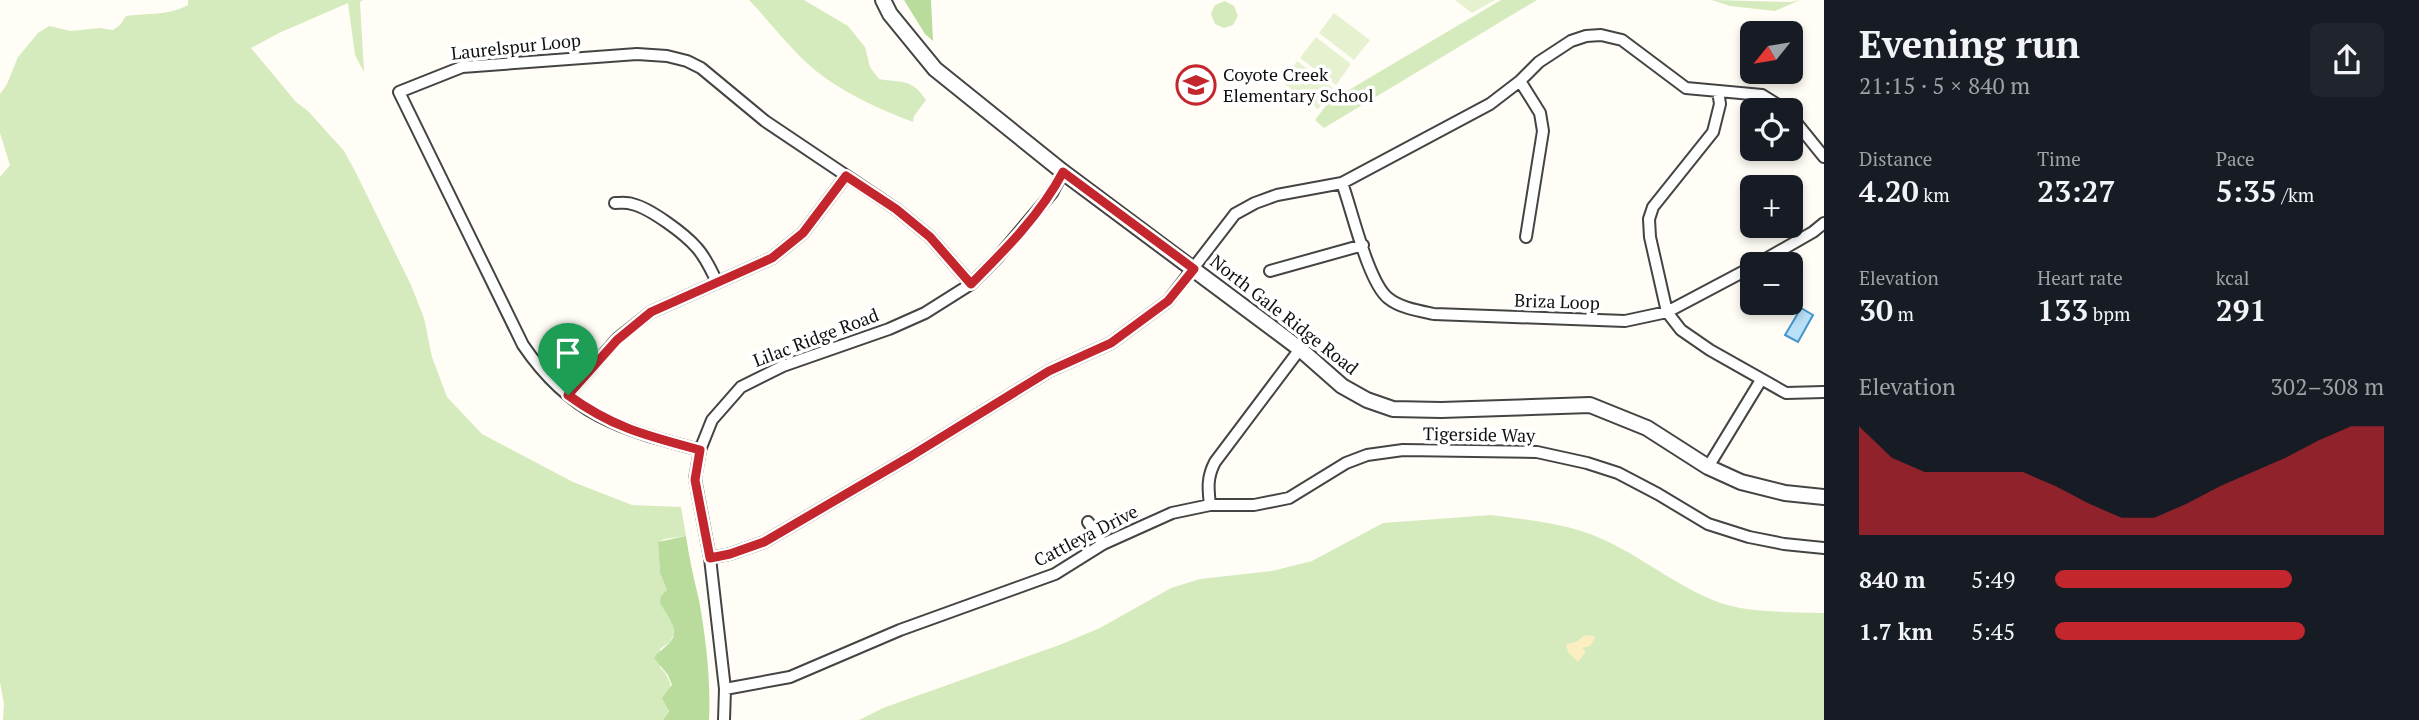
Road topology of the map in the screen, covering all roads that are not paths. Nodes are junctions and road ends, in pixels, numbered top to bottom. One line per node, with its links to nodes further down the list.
1 (883, 0): 7 (street, North Gale Ridge Road)
2 (1520, 81): 3 (street); 9 (street); 12 (street)
3 (1718, 91): 4 (street); 20 (street)
4 (1767, 98)
5 (1803, 132): 6 (street)
6 (1824, 158)
7 (1063, 172): 15 (street, North Gale Ridge Road); 19 (street, Lilac Ridge Road)
8 (846, 176): 18 (street); 19 (street, Laurelspur Loop); 24 (street, Laurelspur Loop)
9 (1342, 183): 13 (street, Briza Loop); 15 (street)
10 (615, 204): 18 (street)
11 (1824, 223): 14 (street)
12 (1526, 237)
13 (1363, 245): 16 (street); 20 (street, Briza Loop)
14 (1779, 252)
15 (1194, 269): 21 (street, North Gale Ridge Road); 32 (street)
16 (1270, 271)
17 (1740, 273): 20 (street, Briza Loop)
18 (717, 282): 24 (street)
19 (971, 284): 25 (street, Lilac Ridge Road)
20 (1667, 312): 22 (street)
21 (1300, 349): 26 (street, North Gale Ridge Road); 28 (street)
22 (1760, 380): 23 (street); 26 (street)
23 (1824, 392)
24 (568, 395): 25 (street, Laurelspur Loop)
25 (700, 450): 32 (street, Lilac Ridge Road)
26 (1708, 467): 27 (street, North Gale Ridge Road)
27 (1824, 497)
28 (1210, 505): 30 (street, Cattleya Drive); 31 (street, Tigerside Way)
29 (1088, 522): 30 (street)
30 (1103, 544): 33 (street, Cattleya Drive)
31 (1824, 548)
32 (710, 558): 33 (street, Lilac Ridge Road)
33 (724, 689): 34 (street, Lilac Ridge Road)
34 (724, 720)

